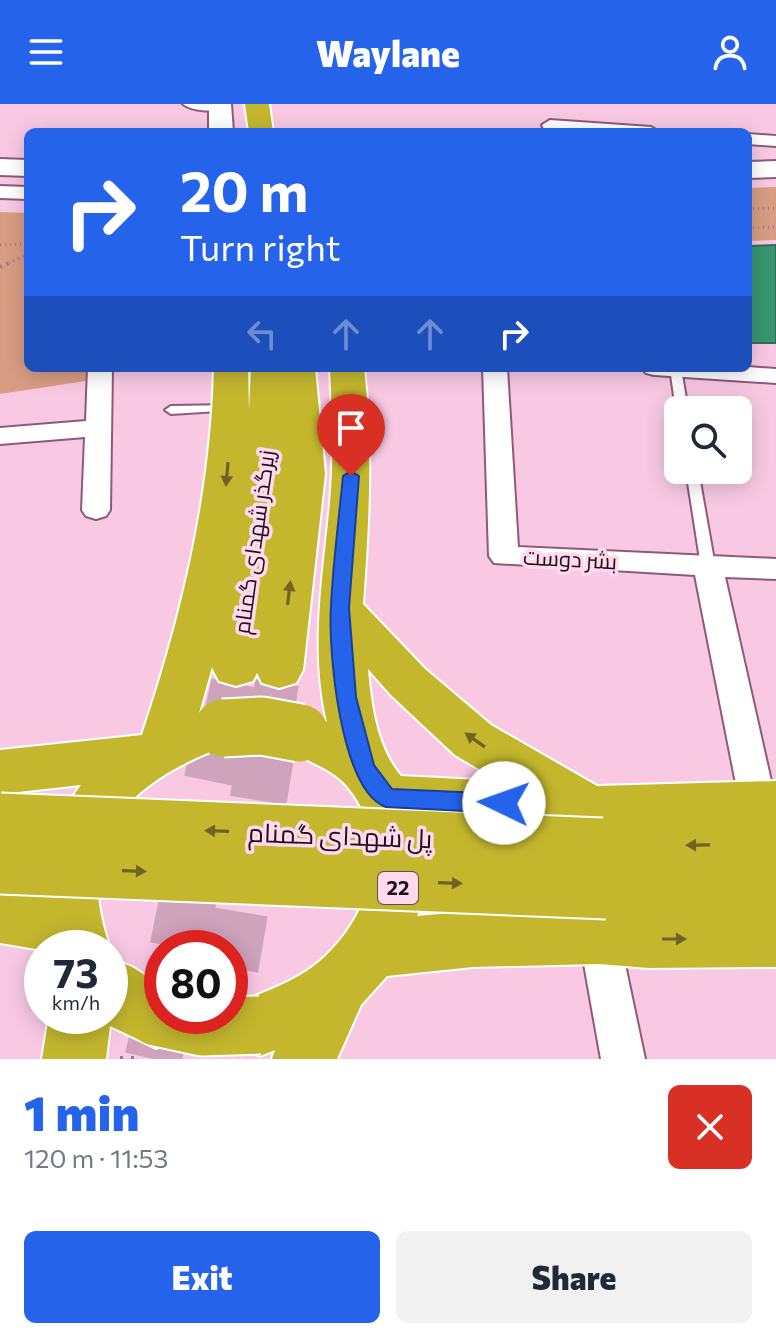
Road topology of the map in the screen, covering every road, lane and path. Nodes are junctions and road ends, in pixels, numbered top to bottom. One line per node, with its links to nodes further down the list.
1 (191, 104): 2 (street)
2 (228, 104): 6 (street); 7 (highway)
3 (257, 104): 8 (highway)
4 (271, 104): 9 (highway)
5 (550, 125): 10 (street)
6 (222, 128)
7 (242, 128)
8 (260, 128)
9 (275, 128)
10 (593, 128)
11 (752, 139): 12 (street)
12 (772, 140): 16 (street)
13 (0, 160): 14 (street)
14 (24, 161)
15 (0, 167): 17 (street)
16 (776, 167): 18 (street)
17 (24, 168)
18 (752, 170)
19 (752, 179): 20 (street)
20 (776, 179)
21 (0, 192): 22 (street)
22 (24, 193)
23 (776, 208): 24 (path)
24 (752, 209)
25 (776, 227): 26 (path)
26 (752, 228)
27 (24, 244): 28 (path)
28 (0, 245)
29 (24, 256): 30 (path)
30 (0, 267)
31 (100, 372): 42 (street)
32 (268, 372): 49 (highway, زیرگذر شهدای گمنام)
33 (298, 372): 50 (highway, زیرگذر شهدای گمنام, one-way to 33)
34 (347, 372): 48 (highway, 22)
35 (495, 372): 46 (street, بشر دوست)
36 (676, 372): 40 (lane)
37 (705, 372): 38 (street)
38 (775, 379)
39 (232, 388): 41 (lane); 51 (highway, one-way to 51)
40 (680, 396)
41 (171, 410)
42 (100, 428): 43 (street); 45 (street)
43 (0, 436)
44 (694, 484): 46 (lane)
45 (96, 510)
46 (708, 566): 47 (street, بشر دوست); 55 (street)
47 (776, 569)
48 (340, 608): 53 (highway, 22); 54 (highway, one-way to 48)
49 (236, 668)
50 (279, 670)
51 (156, 751): 52 (highway); 53 (highway, bridge); 61 (highway)
52 (0, 772)
53 (375, 783): 54 (highway); 64 (highway, 22)
54 (590, 809): 55 (highway); 62 (highway)
55 (770, 818): 56 (highway, پل شهدای گمنام, one-way to 56, bridge)
56 (0, 822)
57 (0, 865): 58 (highway, پل شهدای گمنام, one-way to 58, bridge)
58 (776, 887)
59 (0, 916): 60 (highway)
60 (50, 930)
61 (74, 930)
62 (599, 936): 63 (highway, one-way to 63); 64 (highway); 69 (street)
63 (776, 939)
64 (356, 966): 67 (highway)
65 (133, 1003): 67 (highway, bridge)
66 (77, 1034): 68 (highway)
67 (282, 1042)
68 (74, 1059)
69 (623, 1059)

